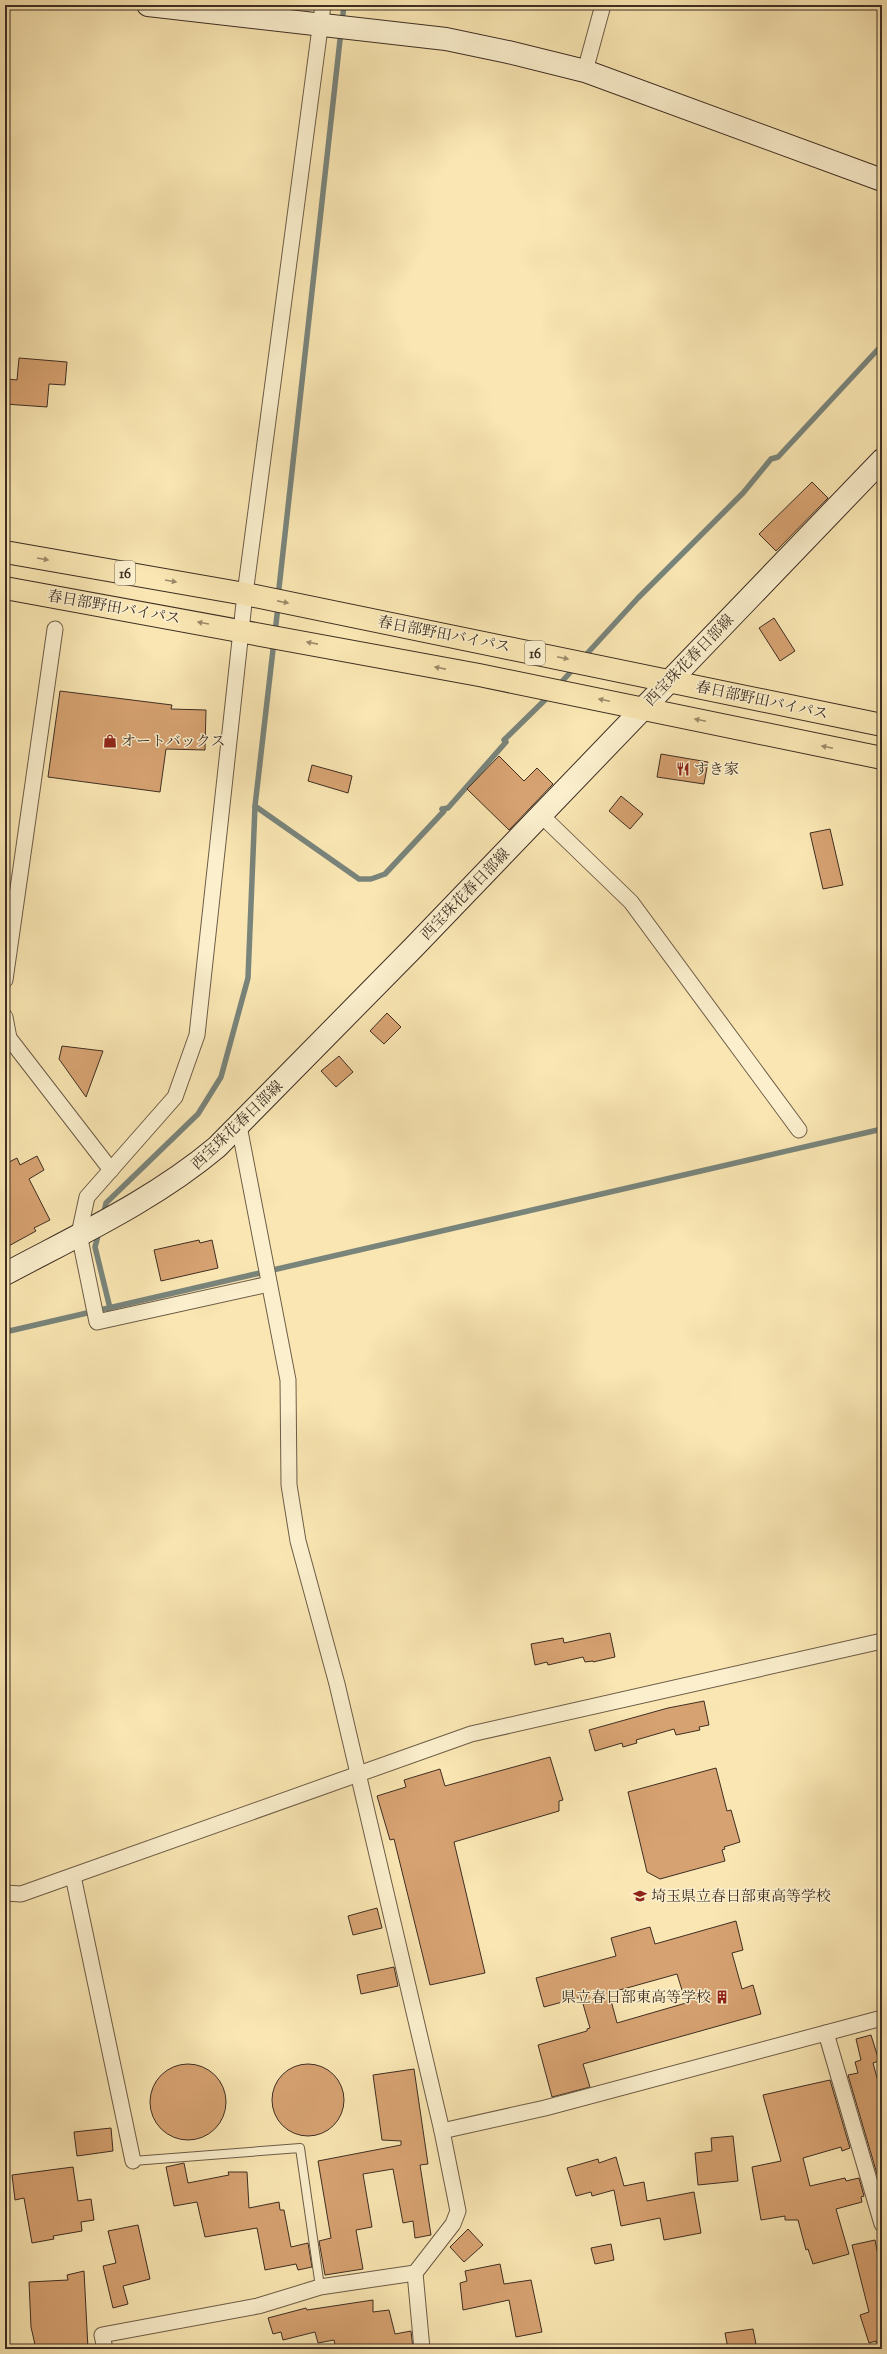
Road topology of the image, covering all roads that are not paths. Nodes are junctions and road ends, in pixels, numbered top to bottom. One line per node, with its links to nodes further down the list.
1 (148, 5): 3 (main road)
2 (603, 5): 4 (street)
3 (321, 15): 4 (main road); 9 (street)
4 (585, 71): 5 (main road)
5 (882, 180)
6 (882, 460): 12 (main road, 西宝珠花春日部線)
7 (5, 552): 9 (highway, 春日部野田バイパス / 16, one-way to 9)
8 (5, 588): 11 (highway, 春日部野田バイパス / 16, one-way to 8)
9 (245, 594): 11 (street); 12 (highway, 春日部野田バイパス / 16, one-way to 12)
10 (55, 629): 17 (street)
11 (241, 630): 13 (highway, 春日部野田バイパス / 16, one-way to 11); 21 (street)
12 (669, 680): 13 (main road, 西宝珠花春日部線); 14 (highway, 春日部野田バイパス / 16)
13 (643, 708): 15 (highway, 春日部野田バイパス / 16, one-way to 13); 16 (main road, 西宝珠花春日部線)
14 (882, 725)
15 (882, 758)
16 (541, 815): 19 (main road, 西宝珠花春日部線); 20 (street)
17 (5, 980)
18 (5, 1017): 21 (street)
19 (239, 1126): 22 (main road, 西宝珠花春日部線); 24 (street)
20 (799, 1130)
21 (111, 1170): 22 (street)
22 (83, 1232): 23 (main road, 西宝珠花春日部線); 24 (street)
23 (5, 1274)
24 (269, 1284): 26 (street)
25 (882, 1641): 26 (street)
26 (357, 1773): 27 (street); 31 (street)
27 (73, 1876): 28 (street); 32 (street)
28 (5, 1893)
29 (882, 2018): 30 (street)
30 (826, 2033): 31 (street); 33 (street)
31 (442, 2131): 34 (street)
32 (133, 2161): 35 (lane)
33 (882, 2224)
34 (415, 2273): 35 (street); 37 (street)
35 (320, 2287): 36 (street)
36 (105, 2349)
37 (422, 2349)

